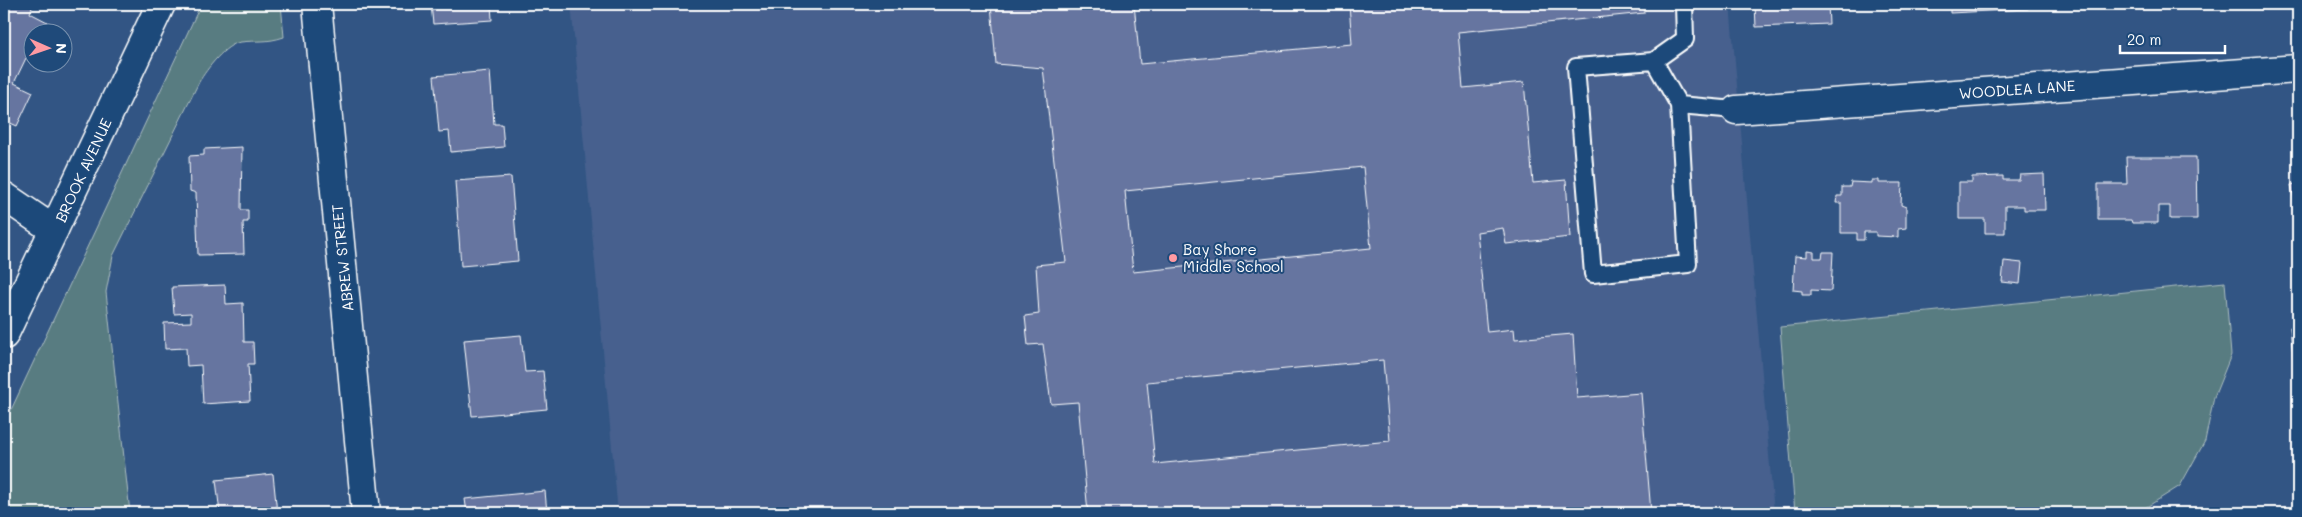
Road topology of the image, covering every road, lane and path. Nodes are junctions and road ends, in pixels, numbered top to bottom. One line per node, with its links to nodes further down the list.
1 (161, 4): 9 (street, BROOK AVENUE)
2 (317, 4): 11 (street, ABREW STREET)
3 (1684, 4): 4 (lane)
4 (1654, 61): 6 (lane); 6 (lane)
5 (2298, 69): 7 (street, WOODLEA LANE)
6 (1679, 104): 7 (lane)
7 (1736, 110)
8 (4, 196): 9 (street)
9 (54, 230): 10 (street, BROOK AVENUE)
10 (4, 335)
11 (366, 513)

